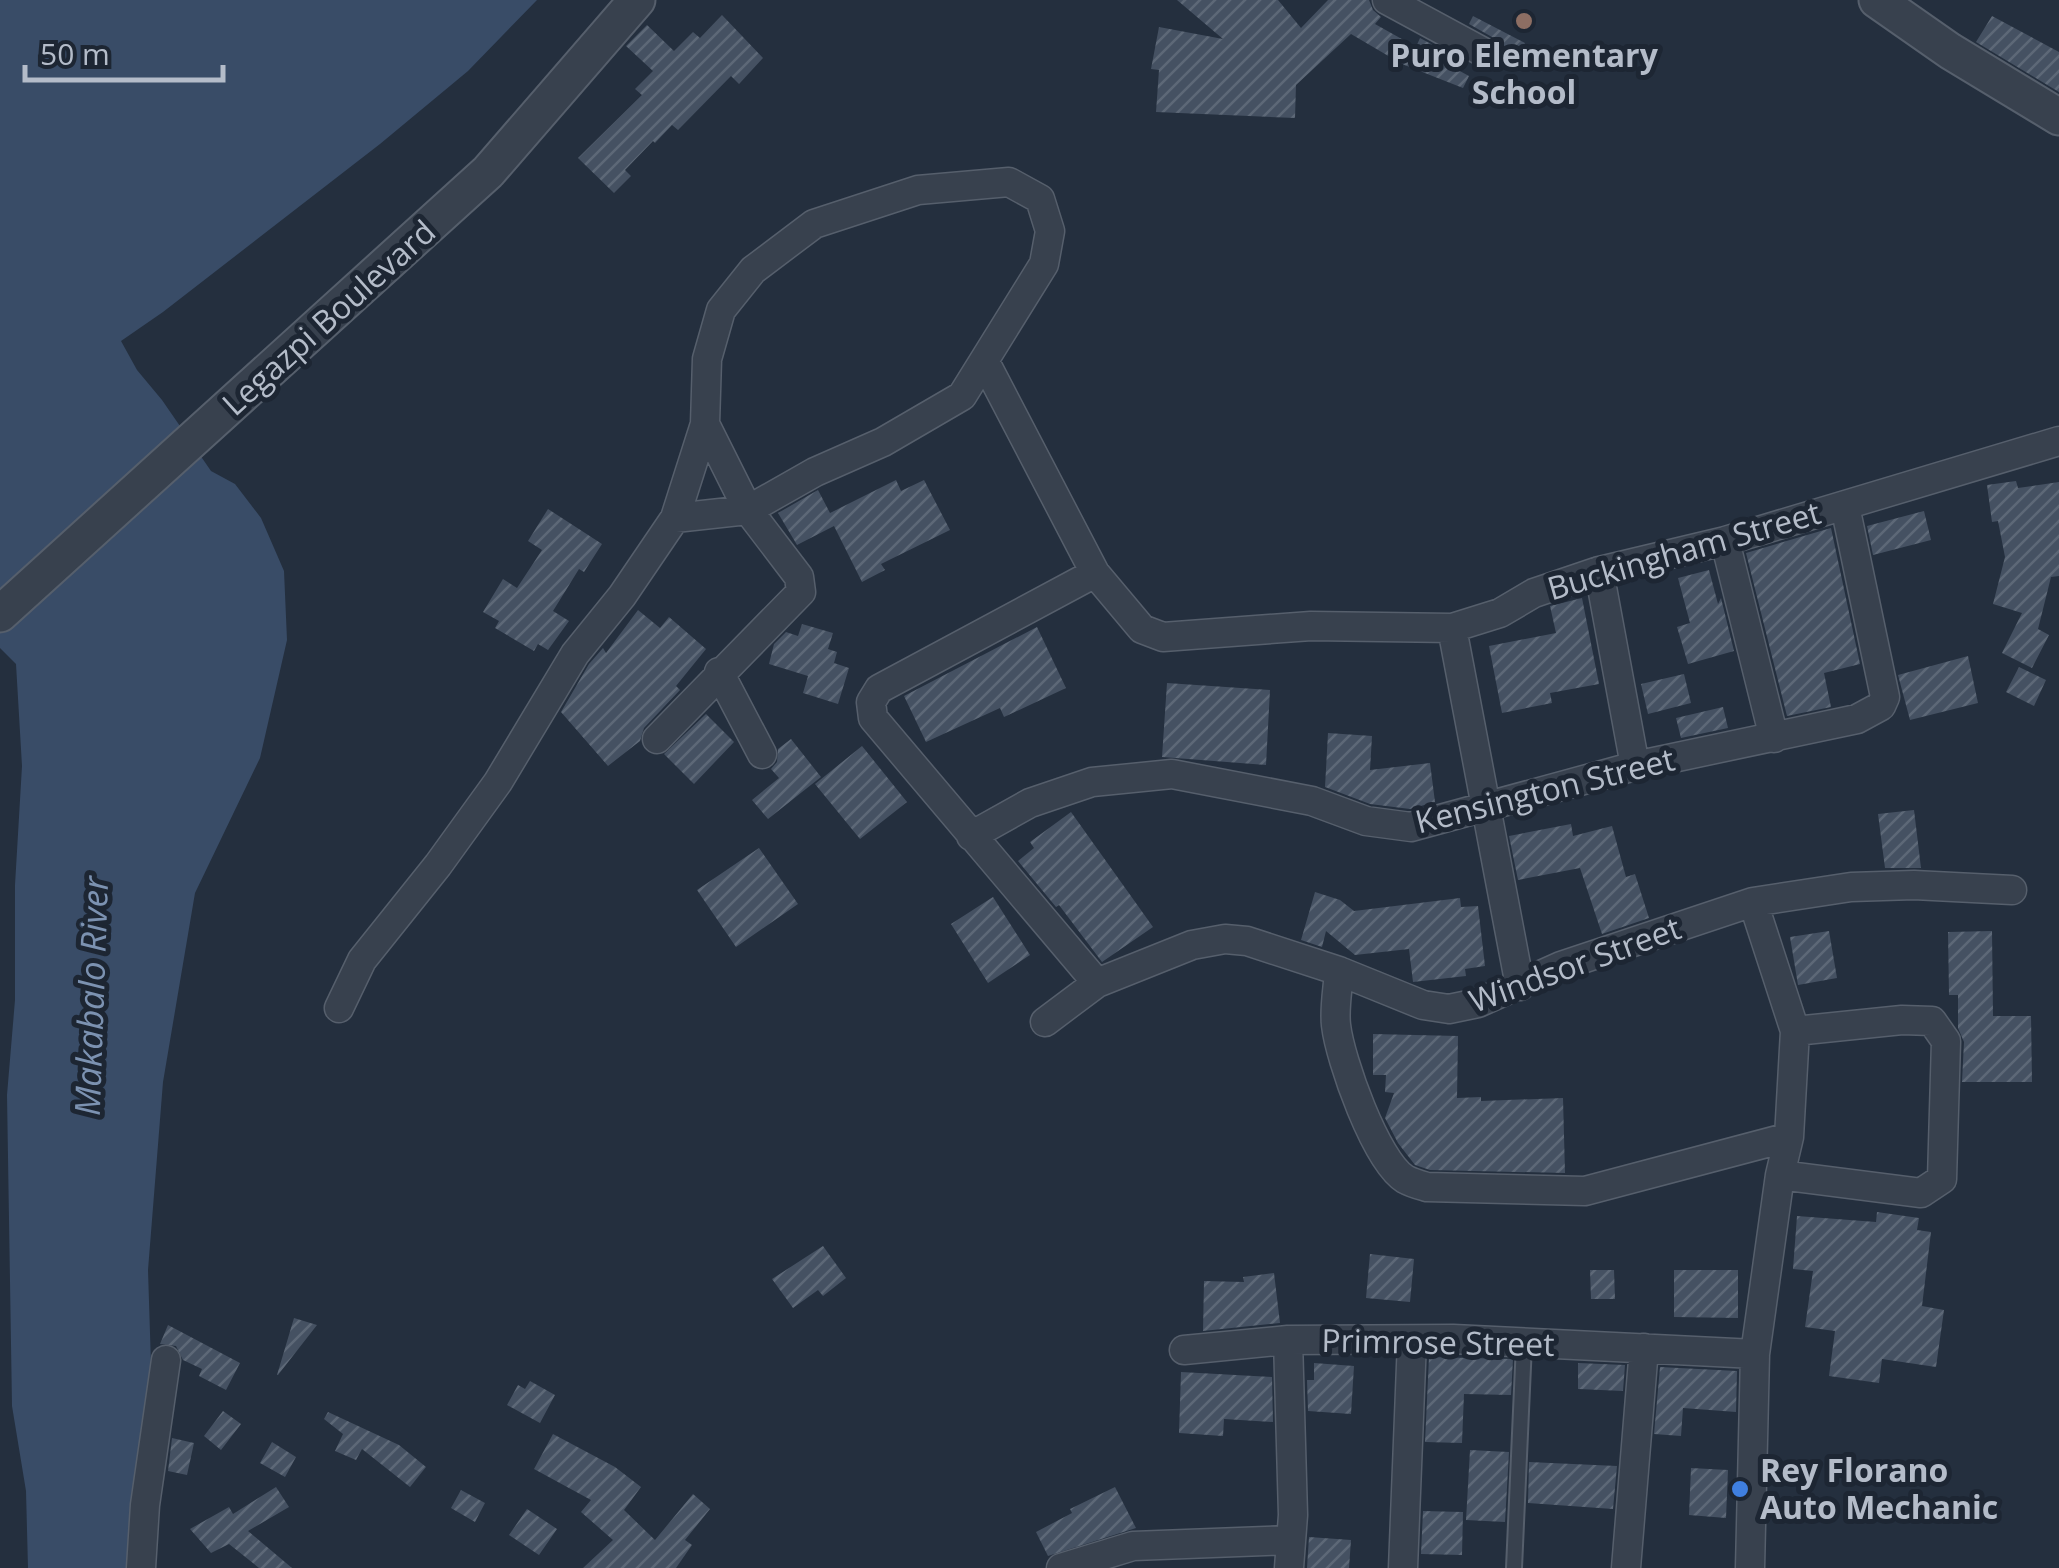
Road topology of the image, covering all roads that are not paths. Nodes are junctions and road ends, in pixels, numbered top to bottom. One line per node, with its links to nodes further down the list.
1 (637, 0): 15 (street, Legazpi Boulevard)
2 (1387, 0): 4 (street)
3 (1877, 0): 5 (street)
4 (1483, 52)
5 (2059, 117)
6 (985, 362): 7 (street); 10 (street); 14 (street, Buckingham Street)
7 (705, 424): 10 (street); 11 (street)
8 (2059, 441): 9 (street, Buckingham Street)
9 (1846, 506): 12 (street, Buckingham Street); 18 (street, Kensington Street)
10 (748, 510): 11 (street); 17 (street)
11 (674, 518): 29 (street)
12 (1725, 541): 13 (street, Buckingham Street); 18 (street)
13 (1600, 571): 16 (street, Buckingham Street); 21 (street)
14 (1095, 573): 16 (street, Buckingham Street); 23 (street)
15 (0, 614)
16 (1452, 628): 22 (street)
17 (718, 672): 19 (street); 20 (street)
18 (1774, 738): 21 (street, Kensington Street)
19 (657, 739)
20 (762, 754)
21 (1634, 766): 22 (street, Kensington Street)
22 (1485, 806): 23 (street, Kensington Street); 28 (street)
23 (971, 836): 27 (street)
24 (2012, 890): 25 (street, Windsor Street)
25 (1753, 902): 28 (street, Windsor Street); 31 (street)
26 (1339, 971): 27 (street, Windsor Street); 28 (street, Windsor Street); 32 (street)
27 (1097, 983): 30 (street, Windsor Street)
28 (1520, 986)
29 (340, 1008)
30 (1044, 1022)
31 (1795, 1031): 32 (street); 33 (street)
32 (1790, 1137): 33 (street)
33 (1780, 1175): 39 (street)
34 (1288, 1340): 35 (street, Primrose Street); 38 (street); 41 (street, Primrose Street)
35 (1412, 1340): 36 (street, Primrose Street); 44 (street)
36 (1524, 1344): 37 (street, Primrose Street); 45 (lane)
37 (1644, 1348): 39 (street, Primrose Street); 46 (street)
38 (1184, 1350)
39 (1755, 1354): 47 (street)
40 (166, 1360): 42 (street)
41 (1290, 1554): 43 (street)
42 (141, 1568)
43 (1060, 1568)
44 (1403, 1568)
45 (1514, 1568)
46 (1626, 1568)
47 (1750, 1568)

